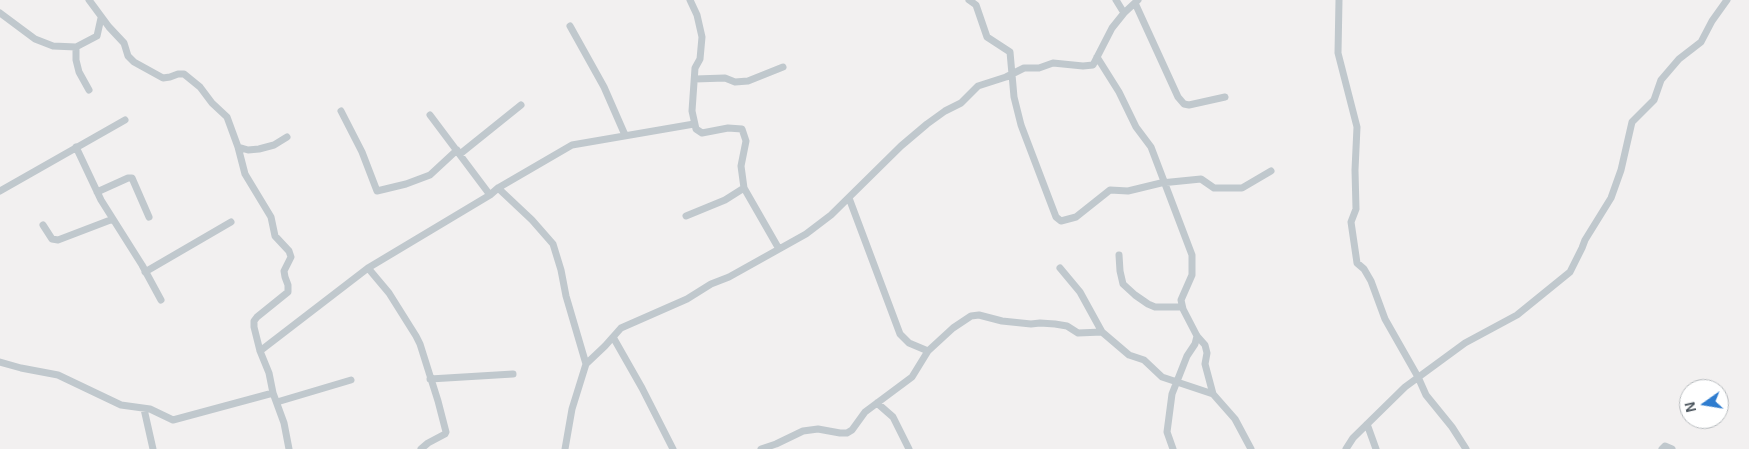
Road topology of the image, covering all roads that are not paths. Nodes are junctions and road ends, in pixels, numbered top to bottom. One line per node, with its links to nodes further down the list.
1 (89, 0): 10 (street)
2 (690, 0): 16 (street)
3 (969, 0): 15 (street)
4 (1116, 0): 9 (street)
5 (1338, 0): 57 (street)
6 (1727, 0): 57 (street)
7 (1137, 1): 9 (street); 18 (street)
8 (0, 13): 12 (street)
9 (1124, 13): 13 (street)
10 (101, 18): 12 (street); 27 (street)
11 (570, 26): 24 (street)
12 (76, 47): 17 (street)
13 (1097, 57): 15 (street); 30 (street)
14 (783, 67): 16 (street)
15 (1013, 74): 30 (street); 36 (street)
16 (694, 79): 23 (street)
17 (89, 90)
18 (1225, 98)
19 (521, 106): 28 (street)
20 (342, 111): 28 (street)
21 (430, 115): 28 (street)
22 (125, 120): 26 (street)
23 (694, 124): 24 (street); 32 (street)
24 (625, 135): 31 (street)
25 (287, 137): 27 (street)
26 (76, 147): 33 (street); 34 (street)
27 (238, 147): 52 (street)
28 (458, 152): 35 (street)
29 (1270, 171): 30 (street)
30 (1164, 182): 48 (street)
31 (498, 188): 35 (street); 55 (street)
32 (744, 188): 37 (street); 42 (street)
33 (0, 191)
34 (97, 192): 38 (street); 39 (street)
35 (490, 195): 44 (street)
36 (849, 198): 42 (street); 53 (street)
37 (686, 216)
38 (149, 217)
39 (113, 218): 41 (street); 46 (street)
40 (231, 222): 46 (street)
41 (43, 226)
42 (780, 249): 51 (street)
43 (1119, 255): 48 (street)
44 (368, 268): 52 (street); 58 (street)
45 (1060, 268): 49 (street)
46 (145, 272): 47 (street)
47 (161, 300)
48 (1182, 307): 50 (street)
49 (1102, 332): 53 (street); 60 (street)
50 (1197, 336): 60 (street); 62 (street)
51 (613, 337): 55 (street); 71 (street)
52 (260, 351): 61 (street)
53 (928, 351): 64 (street)
54 (0, 362): 65 (street)
55 (586, 364): 70 (street)
56 (513, 374): 58 (street)
57 (1418, 377): 66 (street); 78 (street)
58 (430, 379): 69 (street)
59 (350, 380): 63 (street)
60 (1178, 382): 62 (street); 74 (street)
61 (273, 393): 63 (street); 65 (street)
62 (1214, 394): 75 (street)
63 (277, 402): 68 (street)
64 (877, 403): 72 (street); 73 (street)
65 (144, 408): 67 (street)
66 (1367, 424): 76 (street); 77 (street)
67 (153, 449)
68 (289, 449)
69 (421, 449)
70 (565, 449)
71 (673, 449)
72 (761, 449)
73 (909, 449)
74 (1173, 449)
75 (1251, 449)
76 (1346, 449)
77 (1376, 449)
78 (1466, 449)
79 (1662, 449): 80 (street)
80 (1672, 449)

